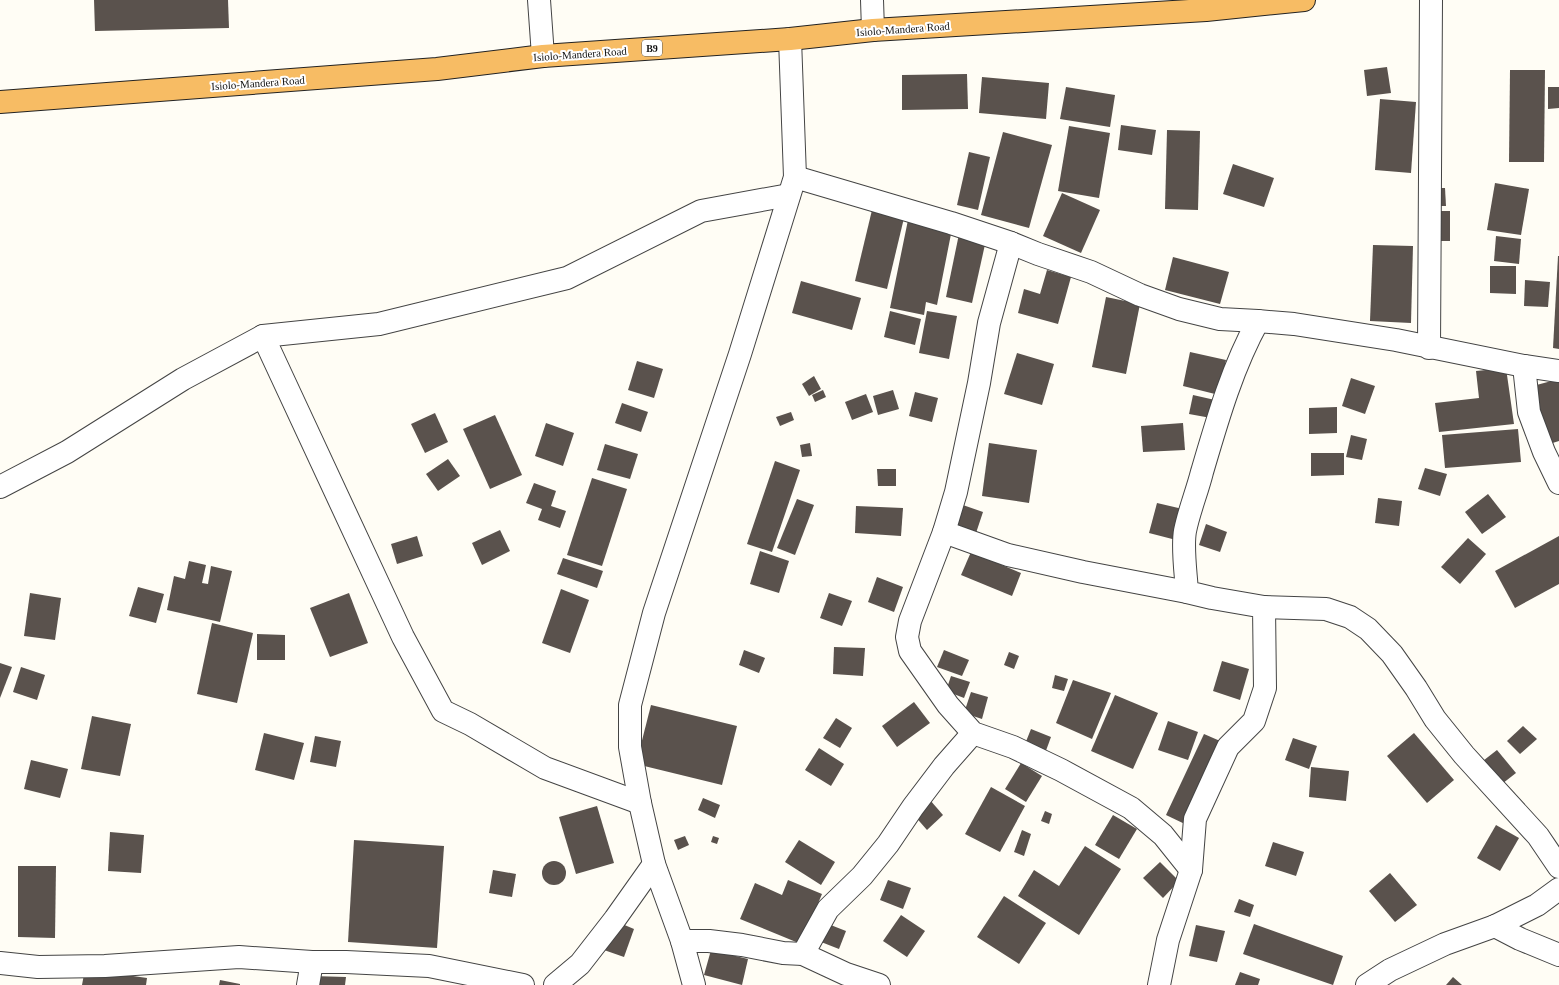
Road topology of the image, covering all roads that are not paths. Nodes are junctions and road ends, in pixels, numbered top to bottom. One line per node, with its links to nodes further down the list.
1 (539, 0): 8 (street)
2 (872, 0): 6 (street)
3 (1304, 0): 5 (highway, Isiolo-Mandera Road / B9)
4 (1431, 0): 14 (street)
5 (1207, 5): 6 (highway, Isiolo-Mandera Road / B9)
6 (873, 30): 7 (highway, Isiolo-Mandera Road / B9)
7 (790, 39): 8 (highway, Isiolo-Mandera Road / B9); 10 (street)
8 (543, 56): 9 (highway, Isiolo-Mandera Road / B9)
9 (0, 102)
10 (792, 186): 11 (street); 13 (street); 23 (street)
11 (1012, 242): 12 (street); 19 (street)
12 (1258, 321): 14 (street); 20 (street)
13 (263, 336): 18 (street); 23 (street)
14 (1430, 348): 15 (street)
15 (1524, 366): 16 (street); 17 (street)
16 (1559, 371)
17 (1559, 484)
18 (0, 487)
19 (944, 532): 20 (street); 22 (street)
20 (1187, 592): 21 (street)
21 (1264, 607): 25 (street); 26 (street)
22 (973, 733): 26 (street); 30 (street)
23 (640, 803): 24 (street)
24 (654, 864): 29 (street); 36 (street)
25 (1559, 868)
26 (1191, 870): 39 (street)
27 (1559, 889): 28 (street)
28 (1495, 926): 31 (street); 40 (street)
29 (682, 941): 30 (street); 37 (street)
30 (803, 954): 38 (street)
31 (1559, 955)
32 (312, 962): 33 (street); 34 (street); 35 (street)
33 (0, 963)
34 (308, 985)
35 (523, 985)
36 (555, 985)
37 (694, 985)
38 (879, 985)
39 (1159, 985)
40 (1367, 985)

